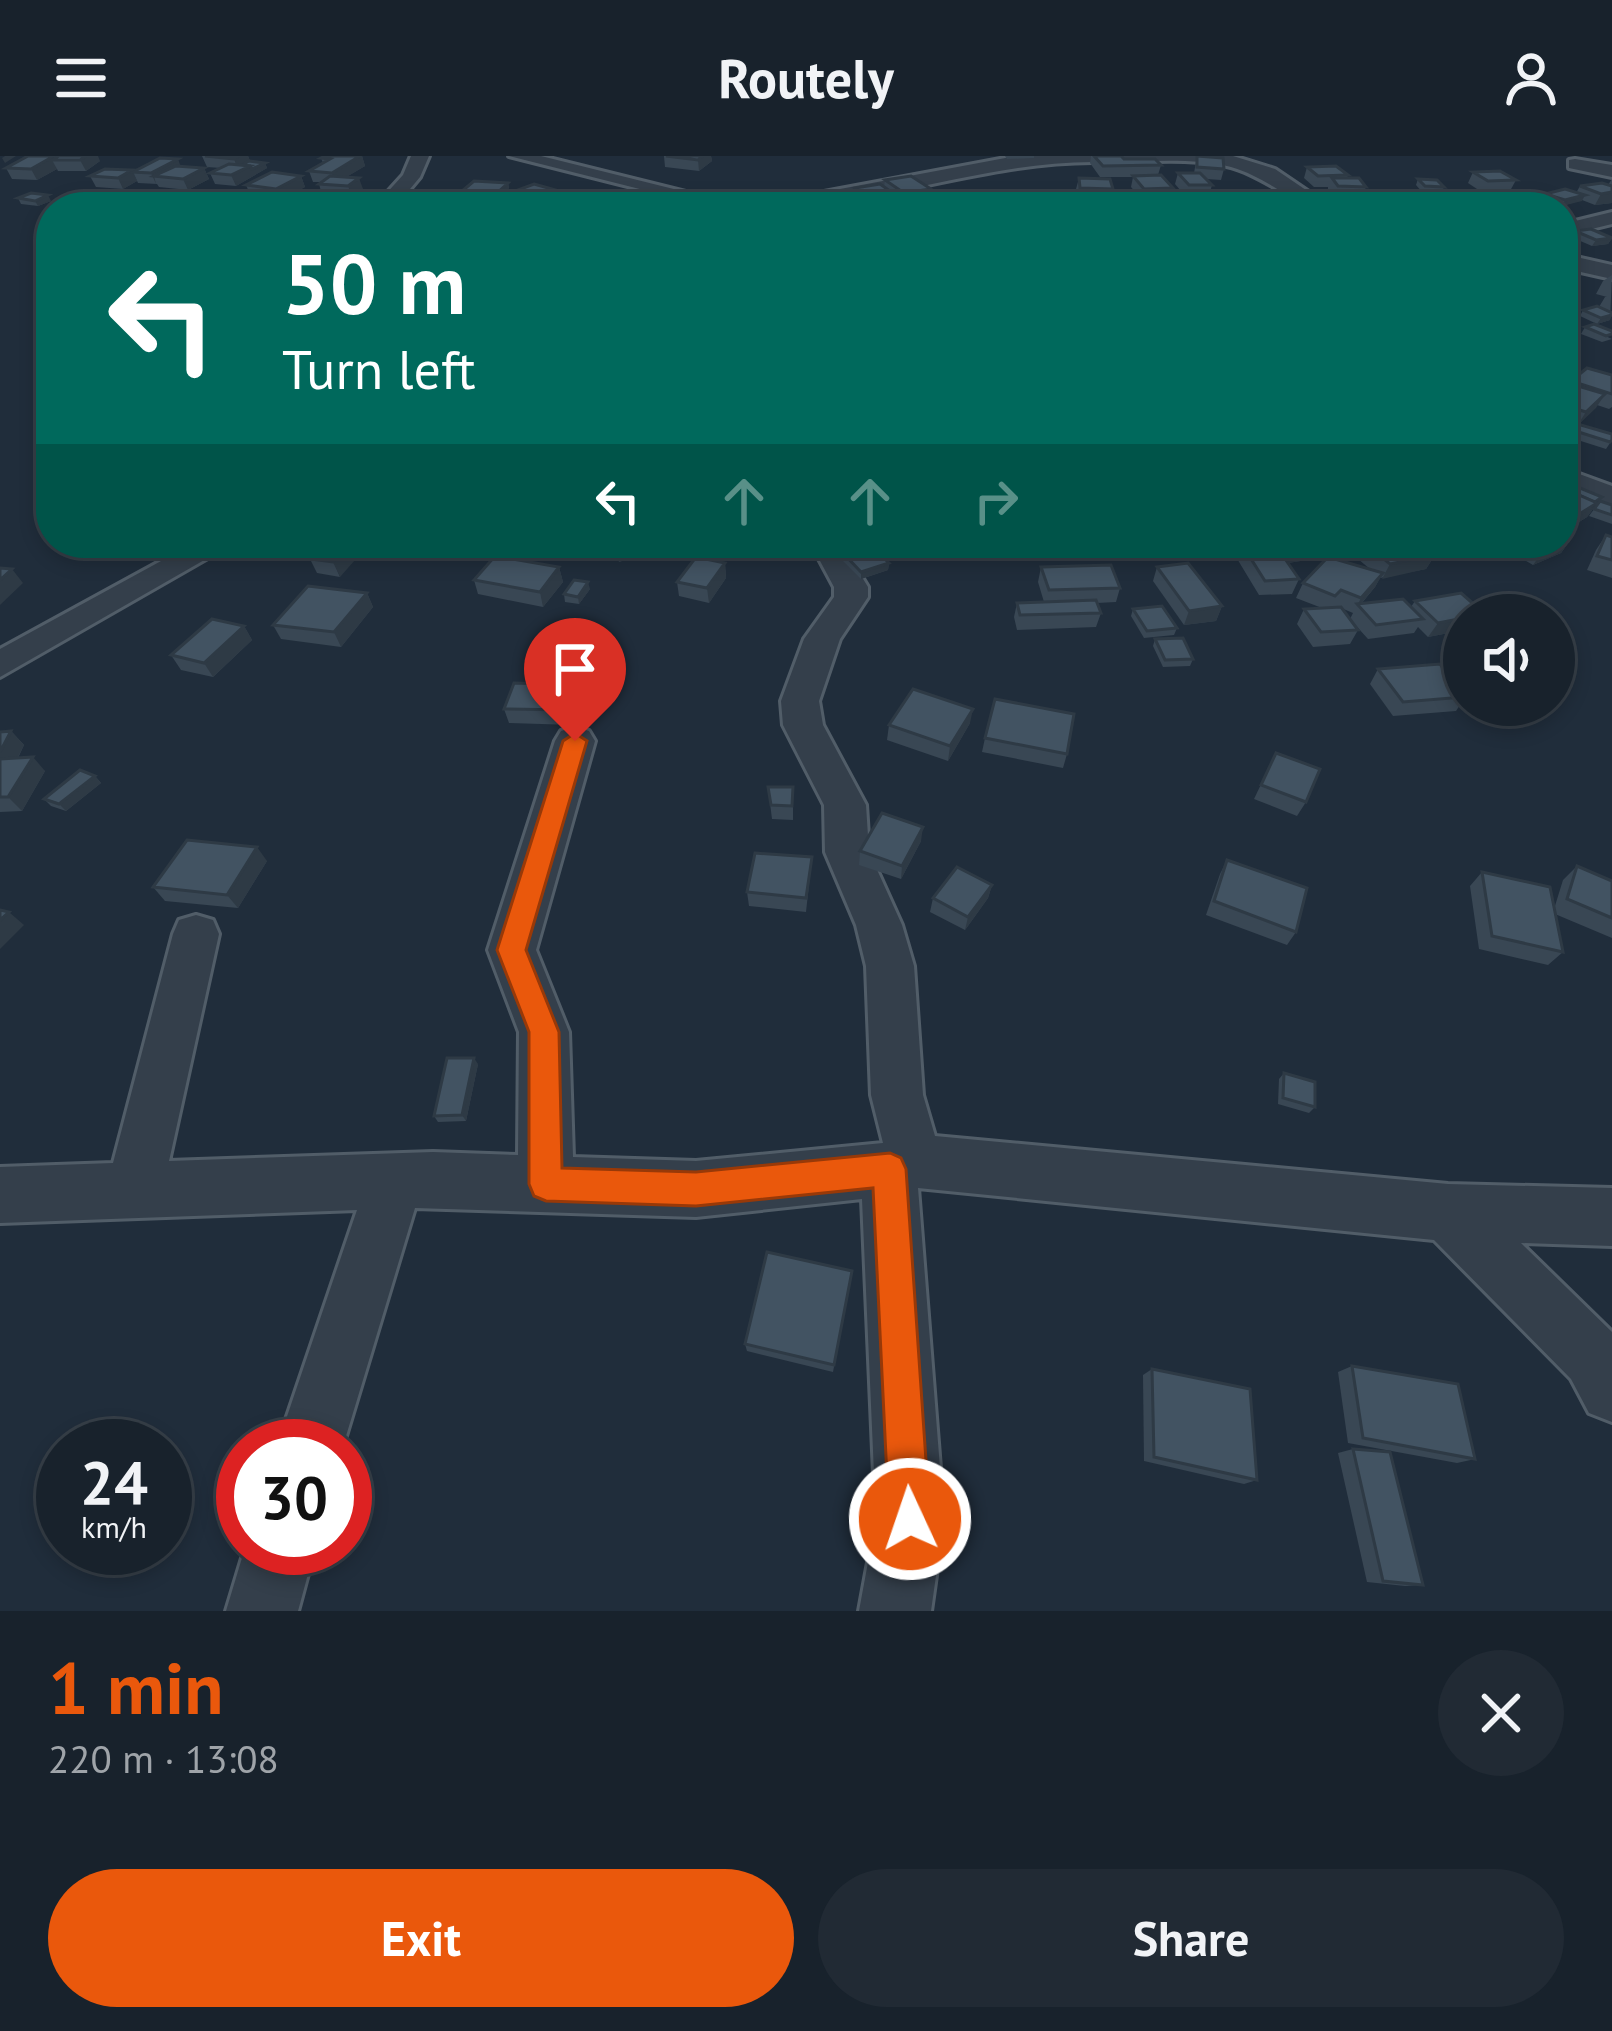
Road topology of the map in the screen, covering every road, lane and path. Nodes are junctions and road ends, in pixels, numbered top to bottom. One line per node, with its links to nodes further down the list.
1 (420, 156): 10 (street)
2 (518, 156): 8 (street)
3 (625, 156): 8 (street)
4 (1560, 156): 7 (street)
5 (1052, 158): 6 (street); 12 (street)
6 (1235, 158): 13 (street)
7 (1586, 158): 9 (street)
8 (576, 171): 11 (street)
9 (1612, 171)
10 (398, 192)
11 (669, 192)
12 (850, 192)
13 (1297, 192)
14 (1612, 218): 15 (street)
15 (1578, 226)
16 (1578, 264): 17 (street)
17 (1612, 272)
18 (1578, 483): 19 (street)
19 (1612, 496)
20 (191, 558): 22 (street)
21 (836, 558): 25 (street)
22 (0, 665)
23 (575, 741): 27 (street)
24 (196, 934): 28 (street)
25 (902, 1165): 27 (street); 30 (street); 36 (street)
26 (395, 1181): 27 (street); 28 (street); 33 (street)
27 (546, 1184)
28 (134, 1191): 29 (street)
29 (0, 1196)
30 (1448, 1214): 31 (street); 32 (street)
31 (1612, 1217)
32 (1612, 1390)
33 (319, 1419)
34 (272, 1575): 35 (street)
35 (262, 1611)
36 (896, 1611)

